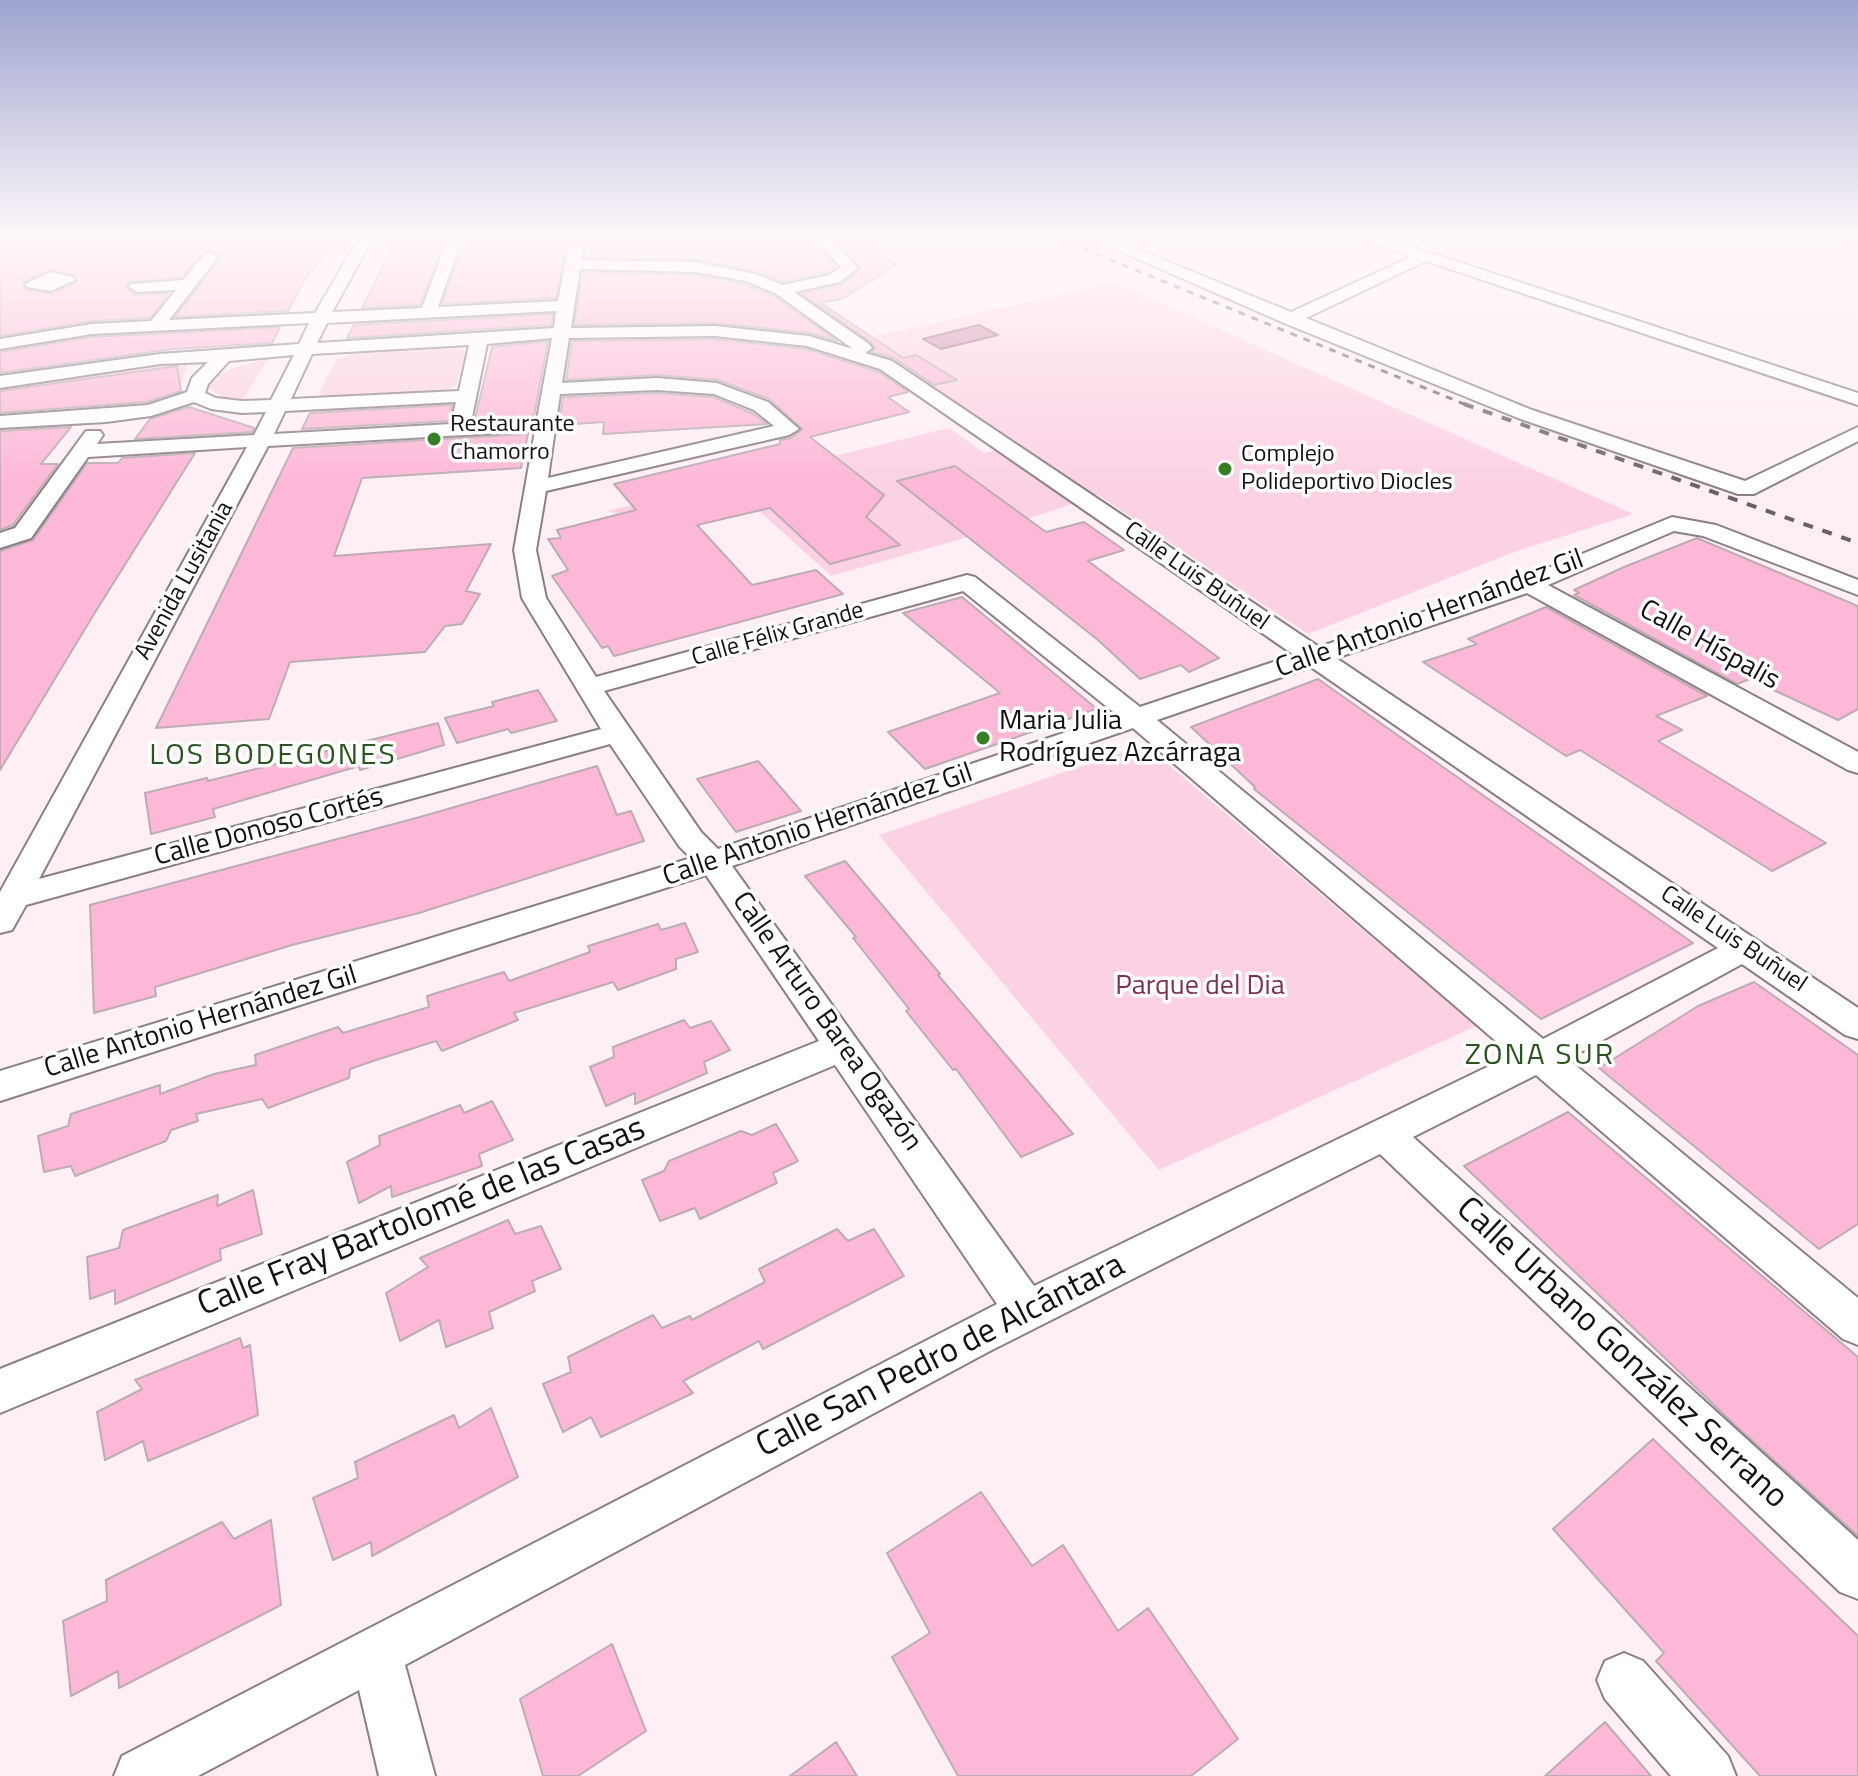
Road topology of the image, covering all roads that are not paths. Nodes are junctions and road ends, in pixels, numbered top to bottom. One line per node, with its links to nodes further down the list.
1 (50, 321): 10 (street); 14 (street)
2 (160, 321): 10 (street)
3 (250, 321): 10 (street)
4 (319, 321): 15 (street, Avenida Lusitania)
5 (564, 321): 12 (street, Calle Arturo Barea Ogazón)
6 (809, 321): 11 (street)
7 (825, 321): 17 (street)
8 (1295, 321): 29 (street)
9 (1621, 321): 23 (street)
10 (156, 326)
11 (755, 333): 12 (street, Calle Luis Buñuel); 17 (street, Calle Luis Buñuel)
12 (563, 335): 13 (street, Calle Luis Buñuel); 20 (street, Calle Arturo Barea Ogazón)
13 (479, 339): 15 (street, Calle Luis Buñuel); 22 (street)
14 (0, 344)
15 (308, 348): 16 (street, Calle Luis Buñuel); 24 (street, Avenida Lusitania)
16 (224, 356): 18 (street); 19 (street); 21 (street)
17 (886, 365): 36 (street, Calle Luis Buñuel)
18 (0, 375)
19 (0, 382)
20 (553, 389): 27 (street, Calle Arturo Barea Ogazón); 32 (street)
21 (195, 395): 24 (street); 25 (street)
22 (467, 396): 24 (street); 28 (street)
23 (1858, 399)
24 (276, 406): 30 (street, Avenida Lusitania)
25 (106, 416): 26 (street); 31 (street)
26 (0, 422)
27 (546, 424): 28 (street); 32 (street, Calle Arturo Barea Ogazón)
28 (460, 429): 30 (street)
29 (1858, 433)
30 (261, 441): 31 (street); 42 (street, Avenida Lusitania)
31 (81, 451): 33 (street)
32 (534, 487): 37 (street, Calle Arturo Barea Ogazón)
33 (4, 540)
34 (1529, 584): 35 (street, Calle Antonio Hernández Gil); 36 (street, Calle Antonio Hernández Gil); 40 (street, Calle Híspalis)
35 (1858, 588)
36 (1311, 657): 38 (street, Calle Antonio Hernández Gil); 43 (street, Calle Luis Buñuel)
37 (589, 687): 38 (street, Calle Félix Grande); 39 (street, Calle Arturo Barea Ogazón)
38 (1136, 717): 41 (street, Calle Antonio Hernández Gil); 46 (street)
39 (617, 733): 41 (street, Calle Arturo Barea Ogazón); 42 (street, Calle Donoso Cortés)
40 (1858, 764)
41 (713, 862): 45 (street, Calle Arturo Barea Ogazón); 47 (street, Calle Antonio Hernández Gil)
42 (7, 910)
43 (1745, 948): 44 (street, Calle Luis Buñuel); 46 (street, Calle San Pedro de Alcántara)
44 (1858, 1026)
45 (844, 1046): 49 (street, Calle Arturo Barea Ogazón); 51 (street, Calle Fray Bartolomé de las Casas)
46 (1540, 1057): 48 (street, Calle San Pedro de Alcántara); 50 (street)
47 (0, 1086)
48 (1384, 1134): 49 (street, Calle San Pedro de Alcántara); 52 (street, Calle Urbano González Serrano)
49 (1027, 1311): 53 (street, Calle San Pedro de Alcántara)
50 (1858, 1325)
51 (0, 1391)
52 (1858, 1574)
53 (376, 1653): 55 (street, Calle San Pedro de Alcántara); 56 (street)
54 (1624, 1680): 57 (street)
55 (142, 1776)
56 (407, 1776)
57 (1708, 1776)

